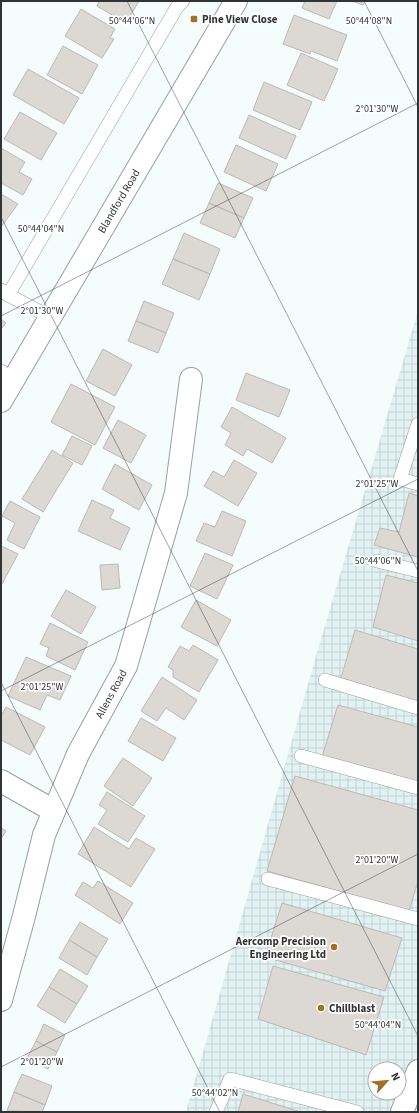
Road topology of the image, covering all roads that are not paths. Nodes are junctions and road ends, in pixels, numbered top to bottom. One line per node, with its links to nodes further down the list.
1 (183, 1): 3 (lane)
2 (235, 1): 4 (street, Blandford Road)
3 (5, 293): 4 (lane)
4 (50, 317): 5 (street, Blandford Road)
5 (8, 375): 7 (street, Blandford Road)
6 (191, 379): 17 (street, Allens Road)
7 (1, 402)
8 (418, 424): 9 (lane)
9 (418, 484)
10 (377, 561): 11 (lane)
11 (418, 571)
12 (325, 680): 13 (lane)
13 (418, 708)
14 (301, 756): 16 (lane)
15 (1, 781): 17 (street)
16 (418, 788)
17 (54, 811): 20 (street, Allens Road)
18 (268, 879): 19 (lane)
19 (418, 919)
20 (1, 1000)
21 (418, 1071): 22 (street)
22 (404, 1111)
23 (216, 1112): 24 (lane)
24 (357, 1112)

